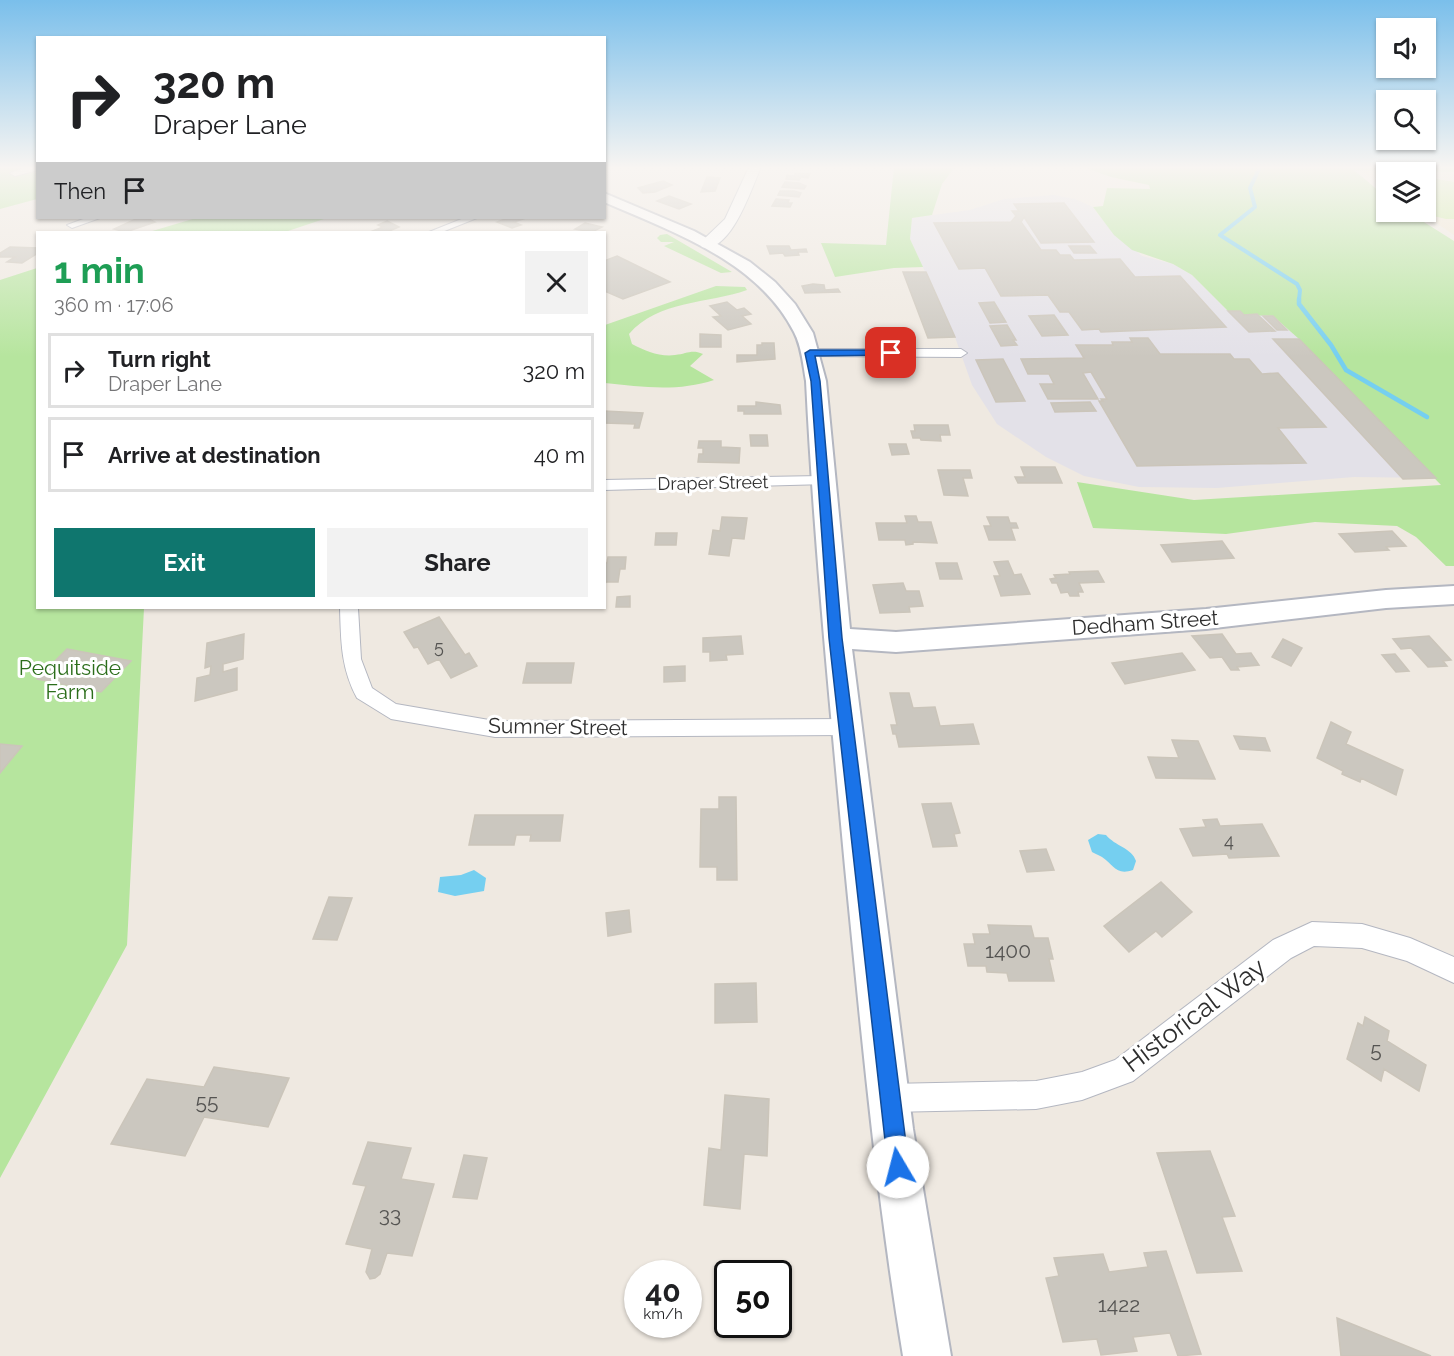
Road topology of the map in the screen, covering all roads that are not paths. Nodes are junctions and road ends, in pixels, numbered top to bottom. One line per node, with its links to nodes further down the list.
1 (677, 230): 3 (main road)
2 (725, 230): 3 (street)
3 (707, 244): 4 (main road)
4 (810, 353): 5 (street); 6 (main road)
5 (961, 353)
6 (822, 481): 7 (street, Draper Street); 10 (main road)
7 (606, 485)
8 (1454, 596): 10 (main road, Dedham Street)
9 (350, 609): 11 (street, Sumner Street)
10 (836, 638): 11 (main road)
11 (846, 727): 13 (main road)
12 (1454, 970): 13 (street, Historical Way)
13 (889, 1098): 14 (main road)
14 (927, 1356)

